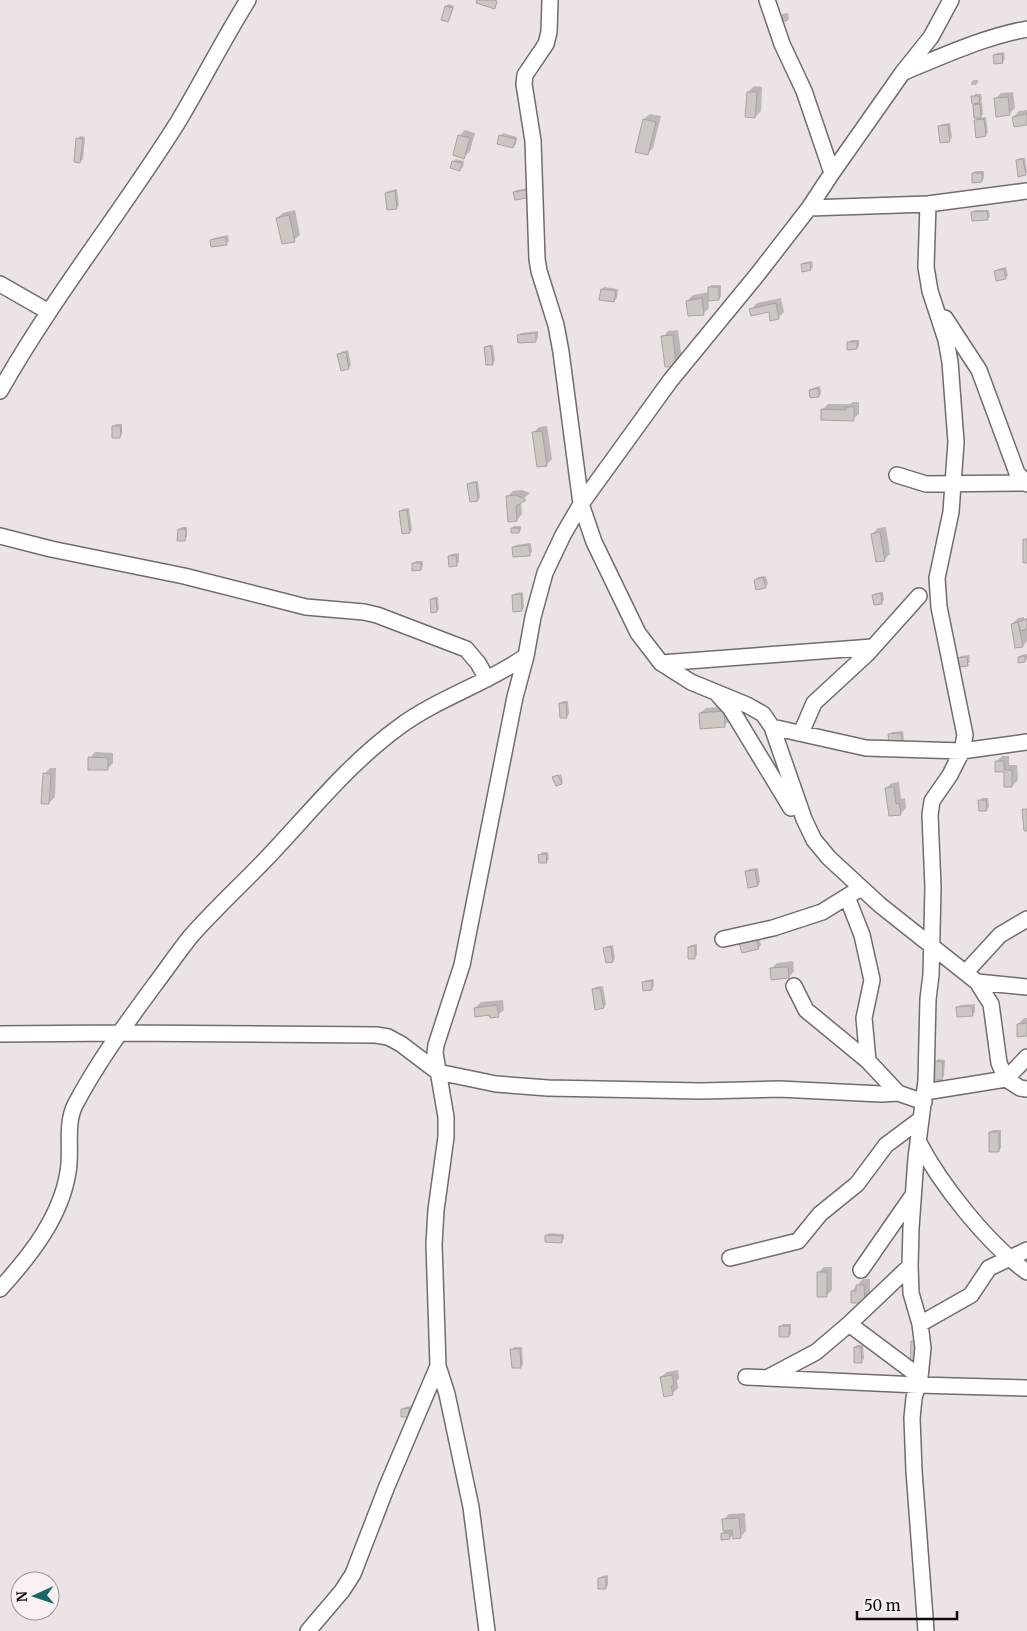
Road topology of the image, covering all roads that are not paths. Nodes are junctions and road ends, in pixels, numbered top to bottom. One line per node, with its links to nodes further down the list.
1 (248, 0): 13 (street)
2 (550, 0): 18 (street)
3 (767, 0): 7 (street)
4 (951, 0): 6 (street)
5 (1027, 29): 6 (street)
6 (903, 72): 7 (street)
7 (832, 172): 10 (street)
8 (1027, 191): 9 (street)
9 (928, 204): 10 (street); 12 (street)
10 (809, 208): 18 (street)
11 (0, 284): 13 (street)
12 (934, 302): 16 (street); 17 (street)
13 (49, 312): 14 (street)
14 (0, 391)
15 (897, 475): 16 (street)
16 (954, 484): 17 (street); 29 (street)
17 (1026, 484)
18 (581, 504): 22 (street); 23 (street)
19 (0, 536): 24 (street)
20 (919, 596): 21 (street)
21 (873, 647): 23 (street); 27 (street)
22 (526, 656): 24 (street); 43 (street)
23 (661, 663): 25 (street)
24 (487, 679): 39 (street)
25 (715, 692): 26 (street); 30 (street)
26 (772, 727): 27 (street); 31 (street)
27 (801, 733): 29 (street)
28 (1027, 742): 29 (street)
29 (962, 751): 35 (street)
30 (791, 808)
31 (862, 888): 34 (street); 35 (street)
32 (849, 902): 42 (street)
33 (1027, 919): 36 (street)
34 (724, 938)
35 (932, 946): 36 (street); 47 (street)
36 (972, 977): 38 (street); 44 (street)
37 (794, 986): 42 (street)
38 (1027, 987)
39 (120, 1032): 40 (street); 43 (street); 57 (street)
40 (0, 1034)
41 (1027, 1057): 44 (street)
42 (868, 1061): 46 (street)
43 (438, 1072): 46 (street); 60 (street)
44 (1006, 1079): 45 (street); 47 (street)
45 (1027, 1090)
46 (898, 1093): 47 (street)
47 (924, 1097): 48 (street)
48 (921, 1119): 49 (street); 52 (street)
49 (918, 1141): 50 (street); 53 (street)
50 (913, 1195): 54 (street); 55 (street)
51 (1027, 1250): 53 (street)
52 (730, 1258)
53 (1009, 1259): 56 (street); 59 (street)
54 (910, 1266): 58 (street); 59 (street)
55 (861, 1270)
56 (1027, 1272)
57 (0, 1289)
58 (849, 1324): 62 (street); 63 (street)
59 (920, 1324): 63 (street)
60 (438, 1366): 65 (street); 66 (street)
61 (746, 1377): 62 (street)
62 (766, 1378): 63 (street)
63 (919, 1381): 64 (street); 67 (street)
64 (1027, 1388)
65 (308, 1631)
66 (487, 1631)
67 (926, 1631)

